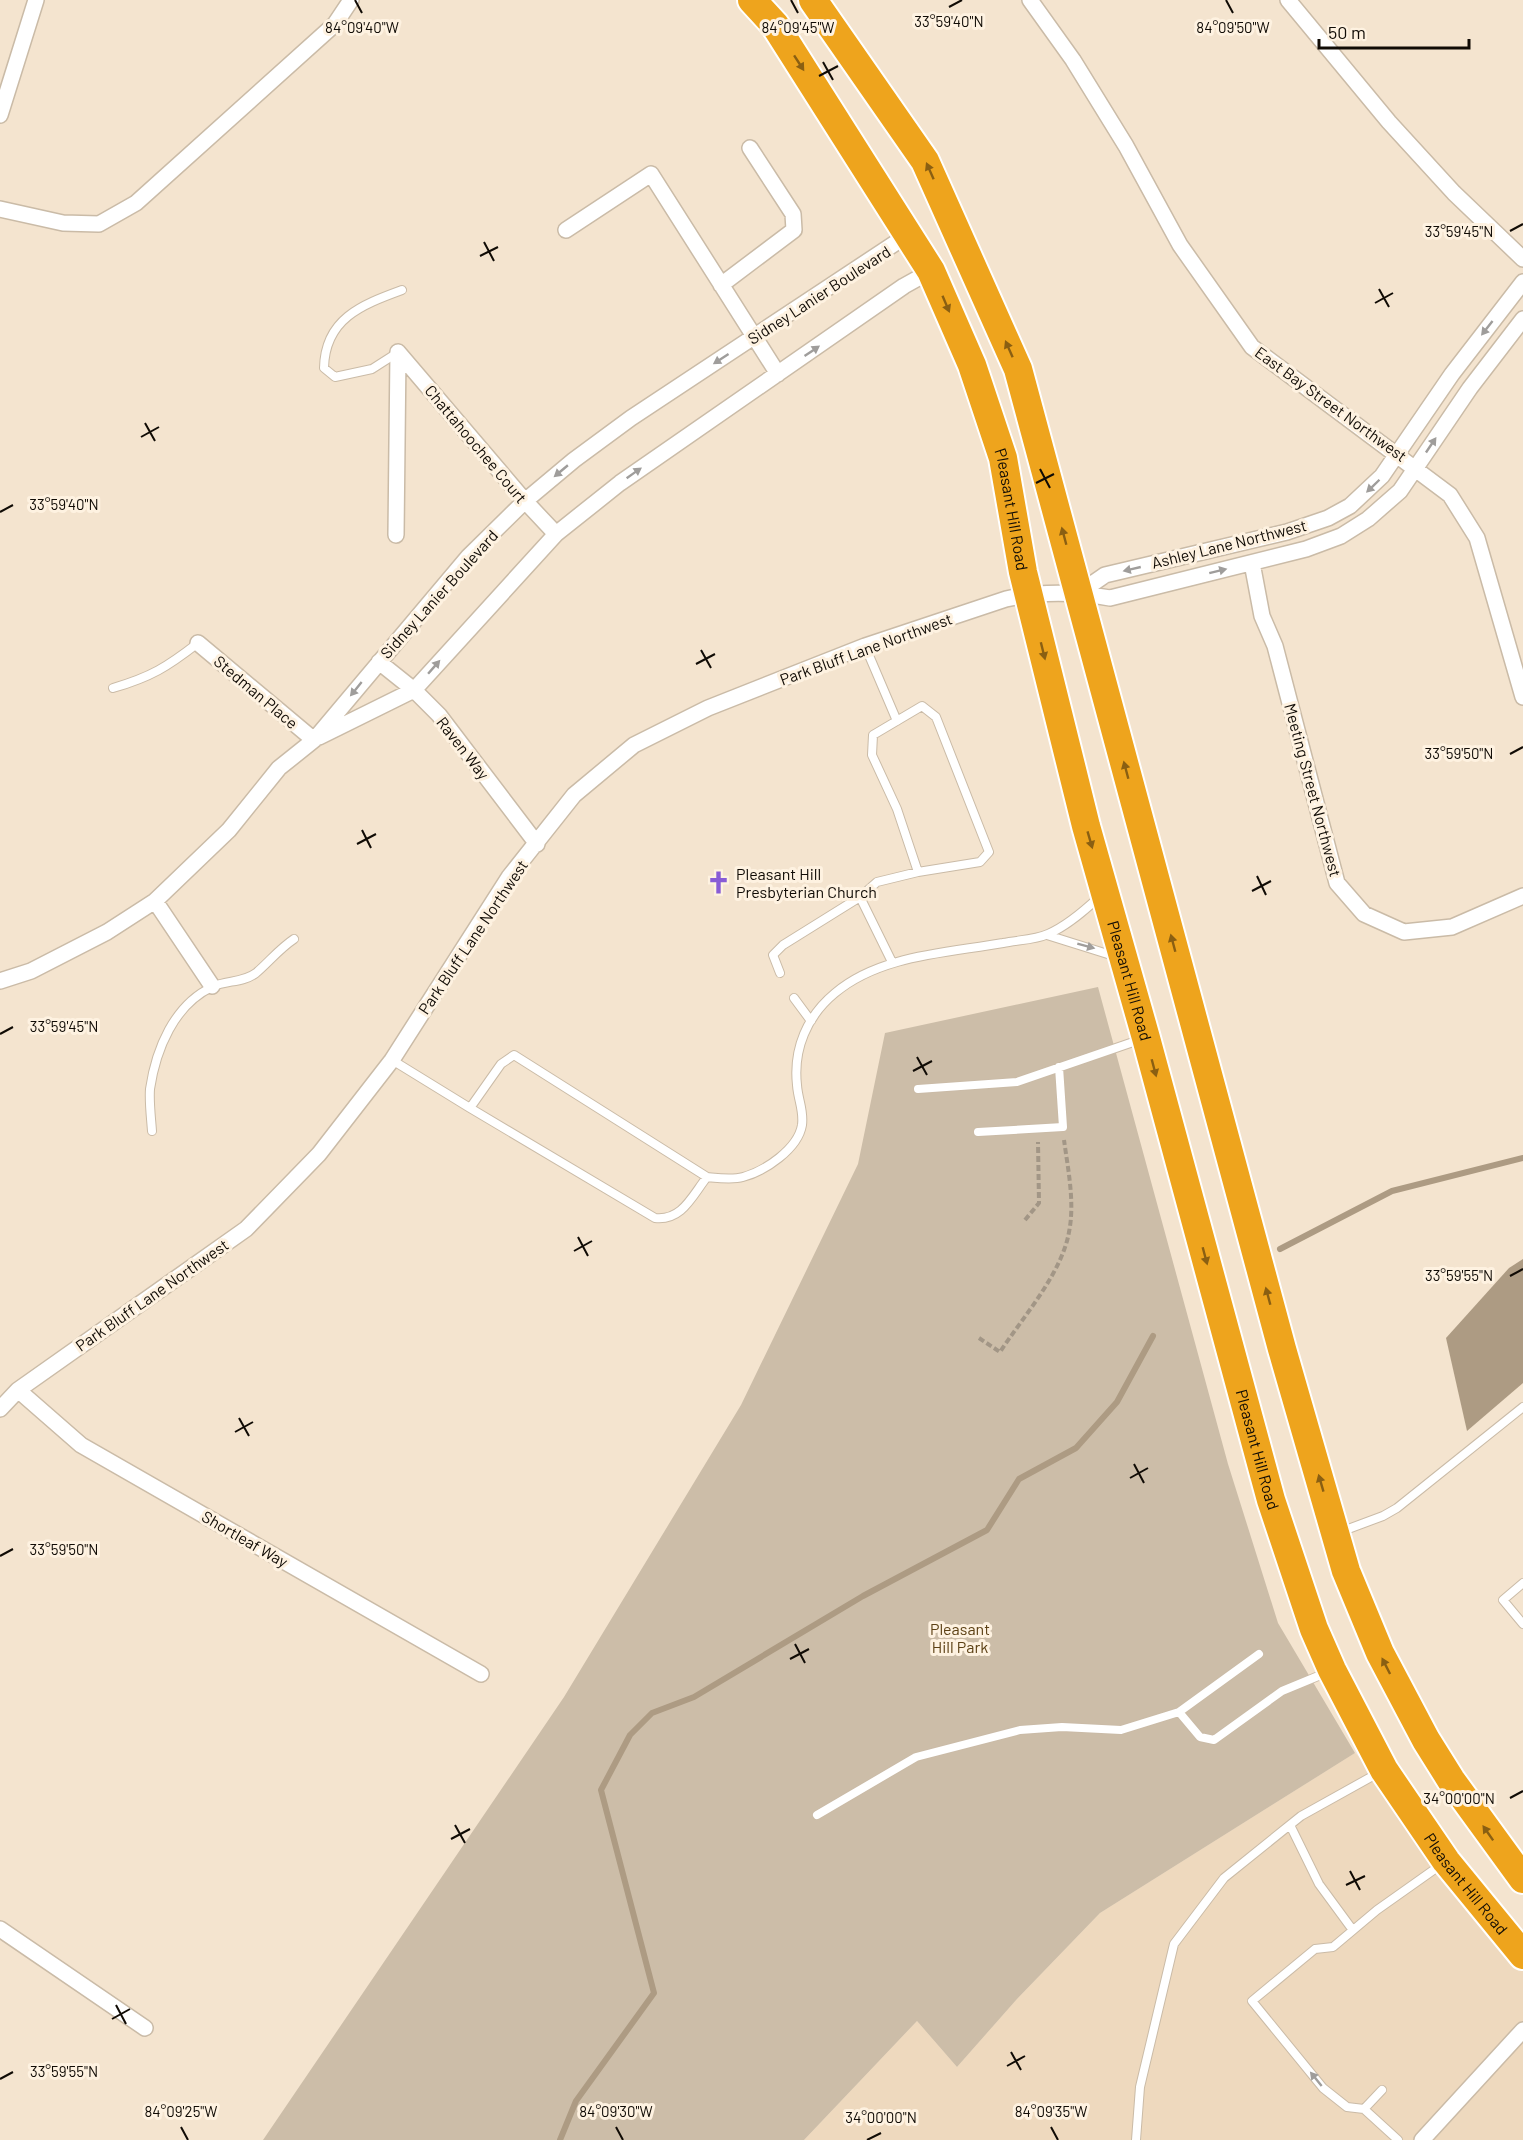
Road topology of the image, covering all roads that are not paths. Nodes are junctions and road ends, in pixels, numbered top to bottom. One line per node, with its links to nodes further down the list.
1 (36, 0): 7 (street)
2 (351, 0): 9 (street)
3 (752, 0): 11 (highway, Pleasant Hill Road, one-way to 11)
4 (813, 0): 27 (highway, one-way to 4)
5 (1030, 0): 21 (street, East Bay Street Northwest)
6 (1288, 0): 12 (street)
7 (0, 115)
8 (750, 148): 15 (street)
9 (0, 209)
10 (566, 230): 15 (street)
11 (909, 234): 13 (highway, Pleasant Hill Road); 18 (street, Sidney Lanier Boulevard)
12 (1523, 259)
13 (932, 271): 20 (street, one-way to 13); 28 (highway, Pleasant Hill Road, one-way to 28)
14 (1523, 282): 21 (street, Ashley Lane Northwest, one-way to 21)
15 (721, 285): 18 (street)
16 (402, 290): 19 (lane)
17 (1523, 319): 22 (street, Ashley Lane Northwest, one-way to 17)
18 (754, 338): 20 (street); 23 (street, Sidney Lanier Boulevard, one-way to 23)
19 (398, 352): 23 (street, Chattahoochee Court); 25 (street)
20 (778, 375): 24 (street, one-way to 20)
21 (1398, 454): 22 (street, East Bay Street Northwest); 27 (street, Ashley Lane Northwest, one-way to 27)
22 (1416, 467): 26 (street, Ashley Lane Northwest); 34 (street, East Bay Street Northwest)
23 (525, 501): 24 (street, Chattahoochee Court); 31 (street, Sidney Lanier Boulevard)
24 (556, 534): 33 (street, one-way to 24)
25 (396, 535)
26 (1252, 563): 27 (street, Ashley Lane Northwest, one-way to 26); 40 (street, Meeting Street Northwest)
27 (1079, 593): 28 (street, Ashley Lane Northwest); 63 (highway, one-way to 27)
28 (1029, 594): 30 (street, Park Bluff Lane Northwest); 39 (highway, Pleasant Hill Road, one-way to 39)
29 (198, 643): 32 (lane); 36 (street, Stedman Place)
30 (865, 646): 35 (lane); 37 (street, Park Bluff Lane Northwest)
31 (379, 662): 33 (street, Raven Way); 36 (street, Sidney Lanier Boulevard, one-way to 36)
32 (113, 688)
33 (414, 690): 36 (street); 37 (street, Raven Way)
34 (1523, 697)
35 (897, 721): 38 (lane); 38 (lane)
36 (314, 740): 42 (street, Sidney Lanier Boulevard)
37 (537, 844): 53 (street, Park Bluff Lane Northwest)
38 (918, 872): 41 (lane)
39 (1104, 891): 43 (lane); 45 (highway, Pleasant Hill Road)
40 (1523, 896)
41 (860, 897): 46 (lane); 47 (lane)
42 (155, 901): 48 (street, Sidney Lanier Boulevard); 49 (street)
43 (1047, 935): 45 (lane, one-way to 45); 46 (lane)
44 (294, 939): 49 (lane)
45 (1124, 959): 52 (highway, Pleasant Hill Road)
46 (892, 962): 51 (lane)
47 (780, 973)
48 (0, 981)
49 (212, 986): 57 (lane)
50 (794, 998): 51 (lane)
51 (811, 1021): 59 (lane)
52 (1146, 1038): 54 (lane); 67 (highway, Pleasant Hill Road, one-way to 67)
53 (392, 1060): 56 (lane); 60 (street, Park Bluff Lane Northwest)
54 (1059, 1067): 55 (lane); 58 (lane)
55 (918, 1089)
56 (470, 1108): 59 (lane); 59 (lane)
57 (152, 1131)
58 (978, 1132)
59 (706, 1177)
60 (18, 1390): 62 (street, Park Bluff Lane Northwest); 68 (street, Shortleaf Way)
61 (1523, 1407): 63 (lane)
62 (0, 1409)
63 (1335, 1533): 74 (highway, one-way to 63)
64 (1523, 1583): 65 (lane)
65 (1523, 1624)
66 (1259, 1654): 69 (lane)
67 (1332, 1670): 69 (lane); 70 (highway, Pleasant Hill Road)
68 (481, 1674)
69 (1179, 1712): 71 (lane)
70 (1384, 1770): 72 (lane); 73 (highway, Pleasant Hill Road)
71 (817, 1815)
72 (1290, 1825): 76 (lane); 82 (lane)
73 (1446, 1861): 76 (lane); 77 (highway, Pleasant Hill Road)
74 (1523, 1880)
75 (0, 1929): 78 (street)
76 (1352, 1929): 81 (lane, one-way to 76)
77 (1523, 1955)
78 (144, 2028)
79 (1523, 2030): 84 (street)
80 (1382, 2090): 81 (lane)
81 (1364, 2109): 83 (lane)
82 (1136, 2140)
83 (1398, 2140)
84 (1422, 2140)

